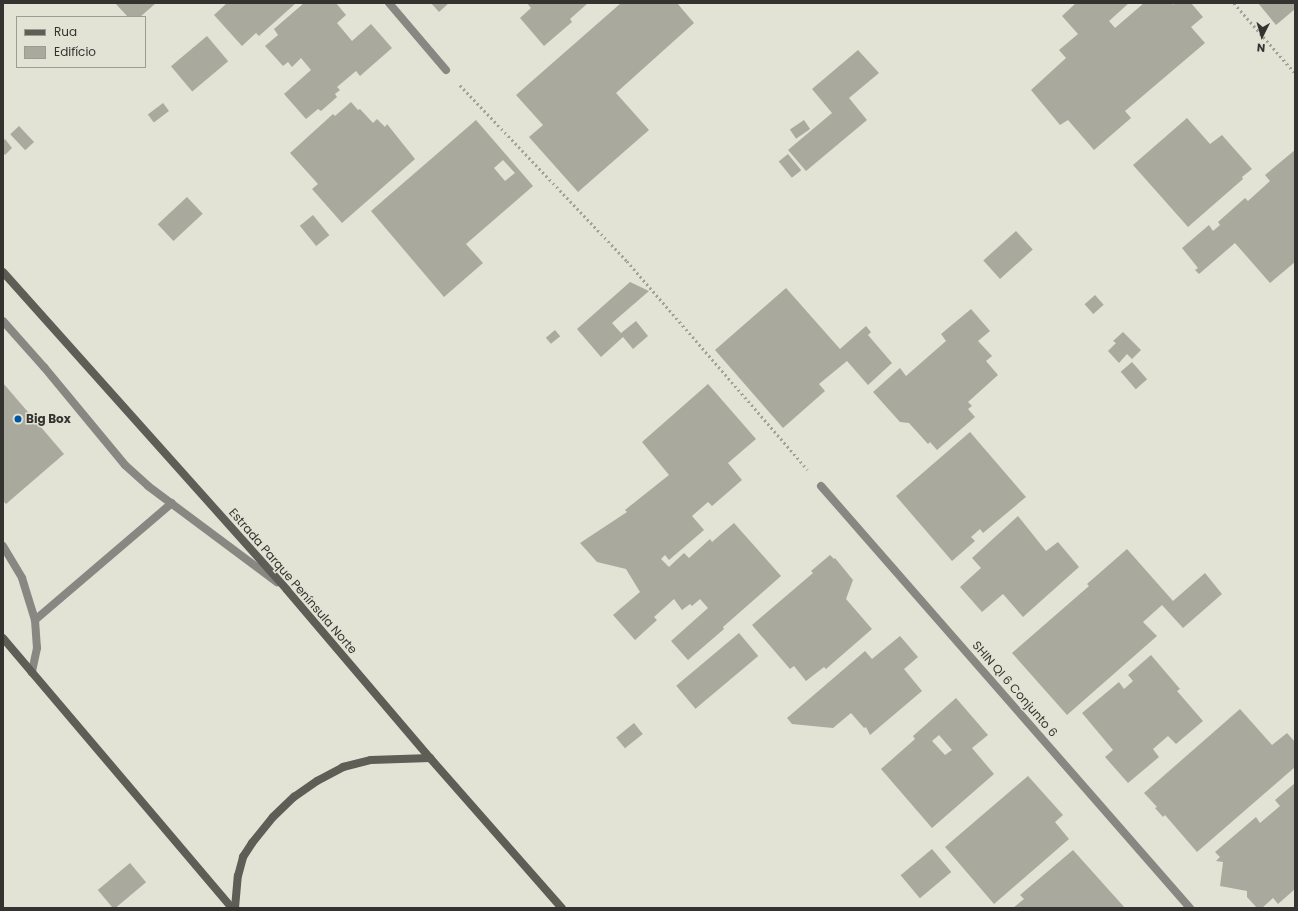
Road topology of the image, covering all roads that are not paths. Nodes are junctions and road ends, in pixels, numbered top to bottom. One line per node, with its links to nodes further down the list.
1 (388, 3): 2 (street)
2 (446, 70)
3 (3, 272): 8 (main road, Estrada Parque Península Norte)
4 (3, 321): 6 (street)
5 (821, 486): 15 (street, SHIN QI 6 Conjunto 6)
6 (172, 503): 8 (street); 9 (street)
7 (3, 546): 9 (street)
8 (288, 590): 12 (main road, Estrada Parque Península Norte)
9 (35, 620): 11 (street)
10 (3, 638): 11 (main road)
11 (32, 672): 13 (main road)
12 (430, 758): 13 (main road); 14 (main road, Estrada Parque Península Norte)
13 (233, 908)
14 (562, 908)
15 (1190, 908)

